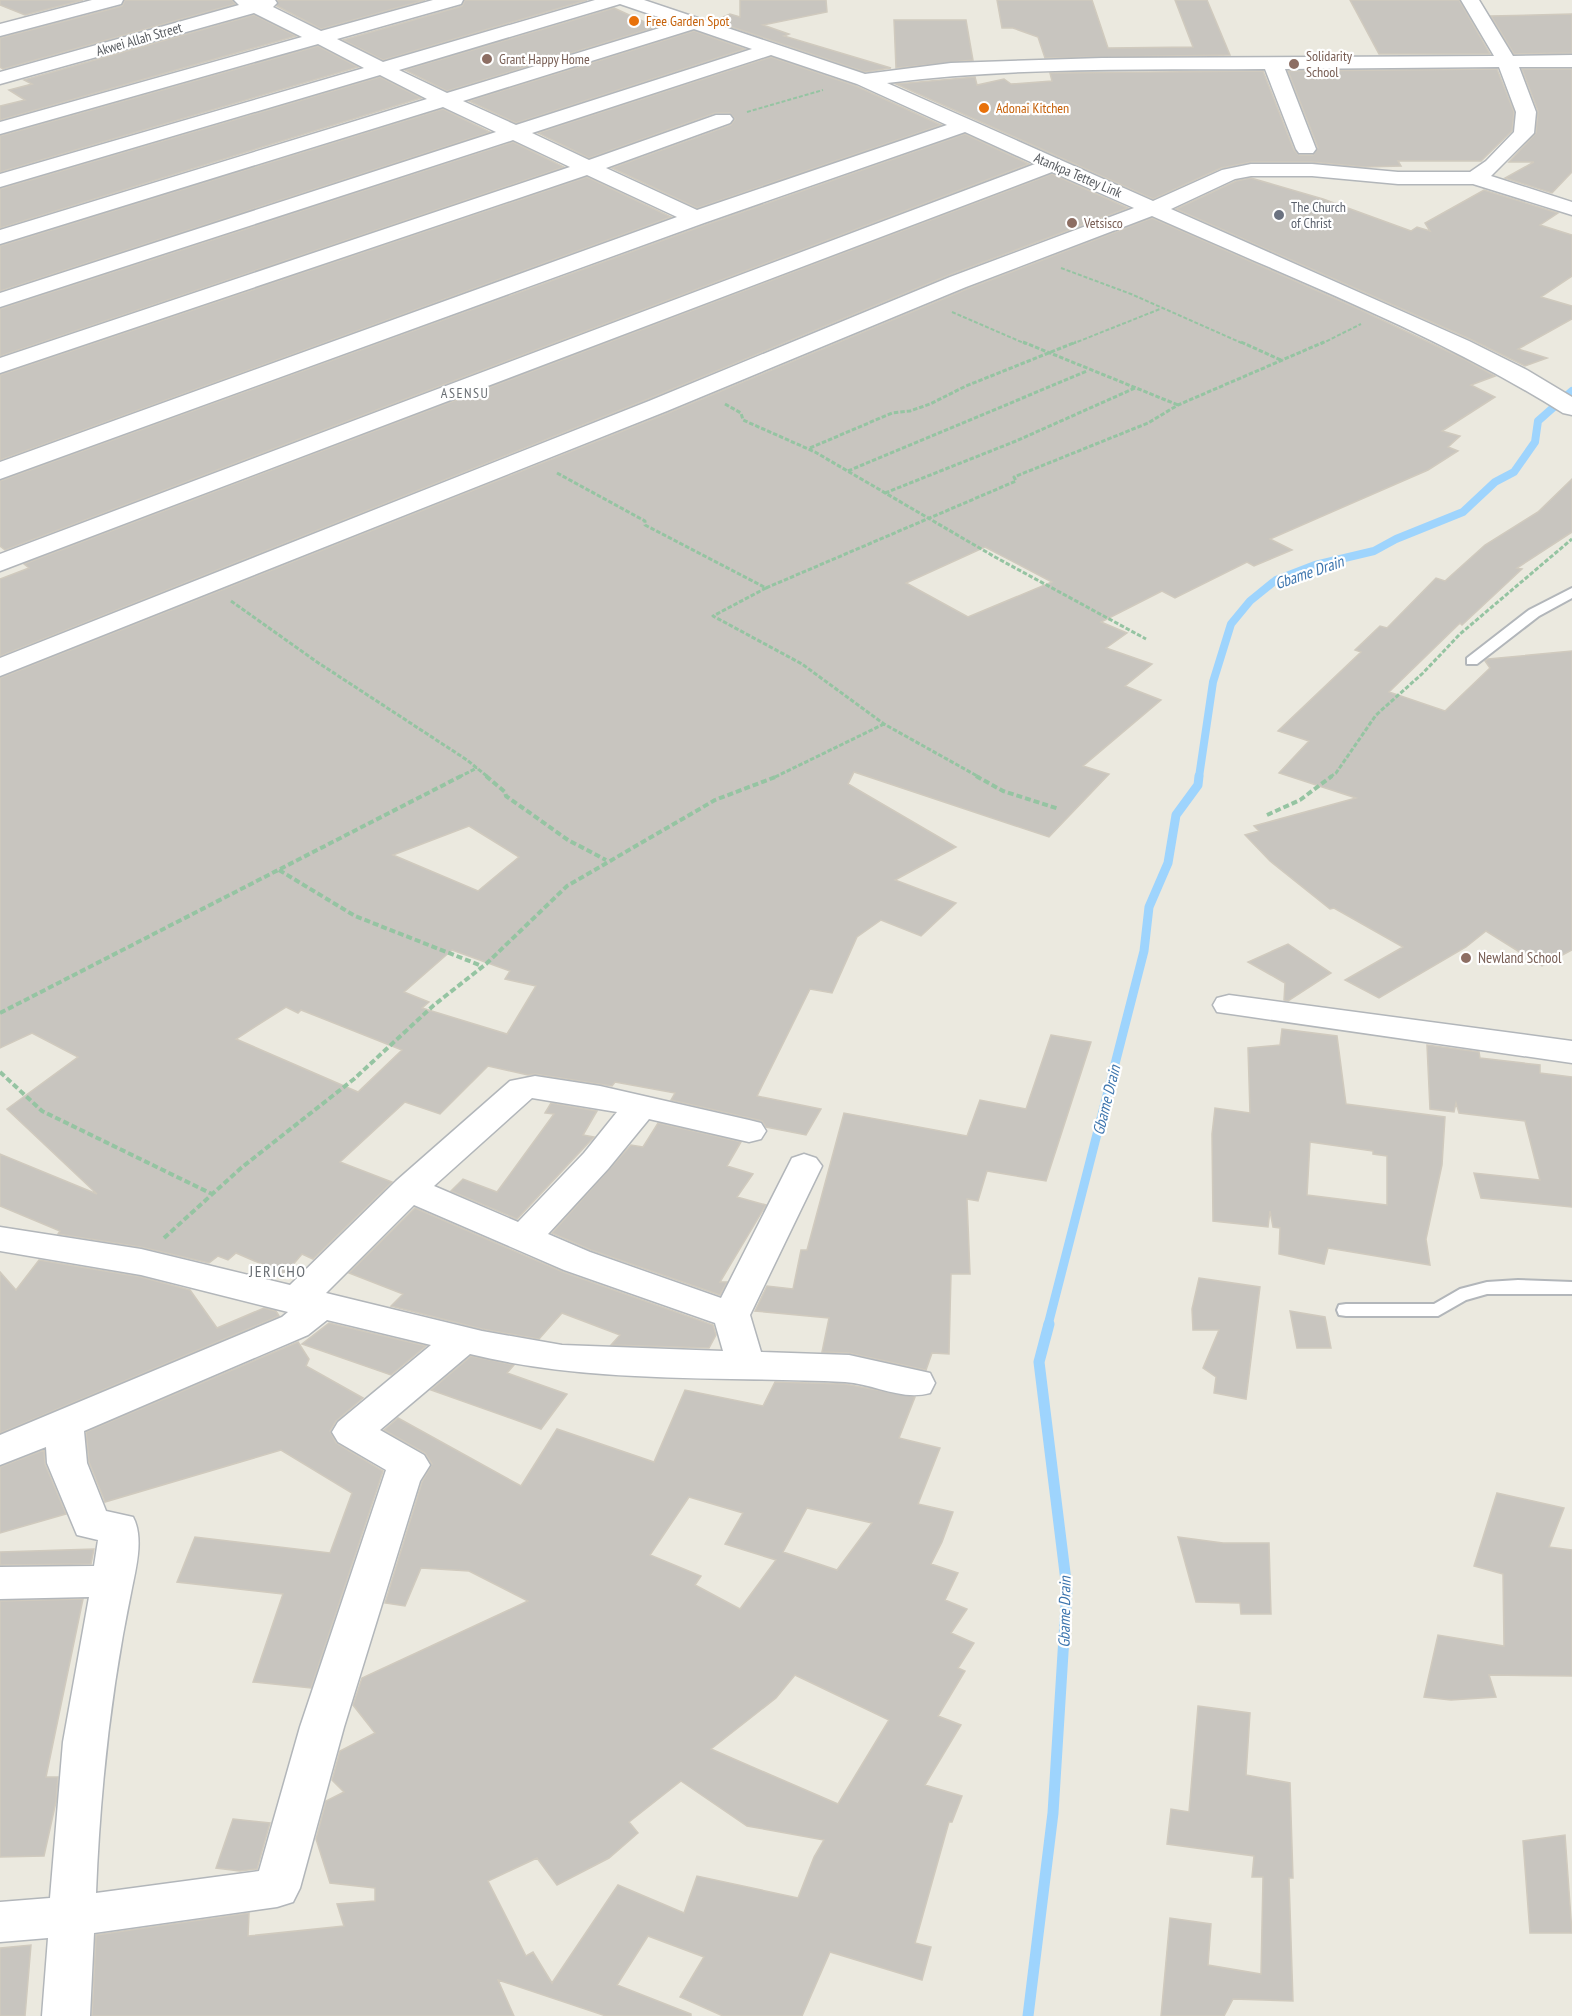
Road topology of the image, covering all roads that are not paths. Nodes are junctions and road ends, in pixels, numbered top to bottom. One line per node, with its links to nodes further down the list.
1 (114, 0): 9 (street)
2 (278, 0): 7 (street, Akwei Allah Street)
3 (454, 0): 10 (street)
4 (615, 0): 15 (street)
5 (626, 0): 8 (street, Atankpa Tettey Link)
6 (1470, 0): 13 (street)
7 (249, 3): 10 (street); 16 (street, Akwei Allah Street)
8 (695, 23): 11 (street, Atankpa Tettey Link); 18 (street)
9 (0, 30)
10 (315, 38): 15 (street); 21 (street)
11 (771, 49): 17 (street, Atankpa Tettey Link); 22 (street)
12 (1572, 61): 13 (street)
13 (1507, 62): 14 (street); 26 (street)
14 (1273, 63): 17 (street); 23 (street)
15 (381, 68): 18 (street); 27 (street)
16 (0, 78)
17 (864, 80): 20 (street, Atankpa Tettey Link)
18 (444, 100): 22 (street); 31 (street)
19 (723, 119): 25 (street)
20 (966, 125): 24 (street, Atankpa Tettey Link); 30 (street)
21 (0, 128)
22 (513, 133): 25 (street); 32 (street)
23 (1306, 149)
24 (1051, 165): 28 (street, Atankpa Tettey Link); 36 (street)
25 (587, 167): 30 (street); 33 (street)
26 (1475, 178): 28 (street); 29 (street)
27 (0, 181)
28 (1155, 208): 34 (street, Atankpa Tettey Link); 39 (street)
29 (1572, 209)
30 (696, 218): 35 (street)
31 (0, 237)
32 (0, 300)
33 (0, 366)
34 (1572, 408)
35 (0, 471)
36 (0, 562)
37 (1572, 592): 38 (lane)
38 (1472, 662)
39 (0, 668)
40 (1230, 1005): 41 (street)
41 (1572, 1052)
42 (640, 1107): 43 (street); 45 (street); 47 (street)
43 (748, 1131)
44 (804, 1166): 51 (street)
45 (409, 1189): 47 (street); 49 (street)
46 (0, 1239): 49 (street)
47 (523, 1239): 51 (street)
48 (1572, 1288): 50 (lane)
49 (308, 1304): 52 (street); 55 (street)
50 (1346, 1311)
51 (731, 1315): 53 (street)
52 (462, 1340): 53 (street); 59 (street)
53 (746, 1364): 54 (street)
54 (916, 1383)
55 (64, 1422): 56 (street); 57 (street)
56 (0, 1451)
57 (114, 1581): 58 (street); 59 (street)
58 (0, 1583)
59 (74, 1916): 60 (street); 61 (street)
60 (0, 1922)
61 (66, 2016)

